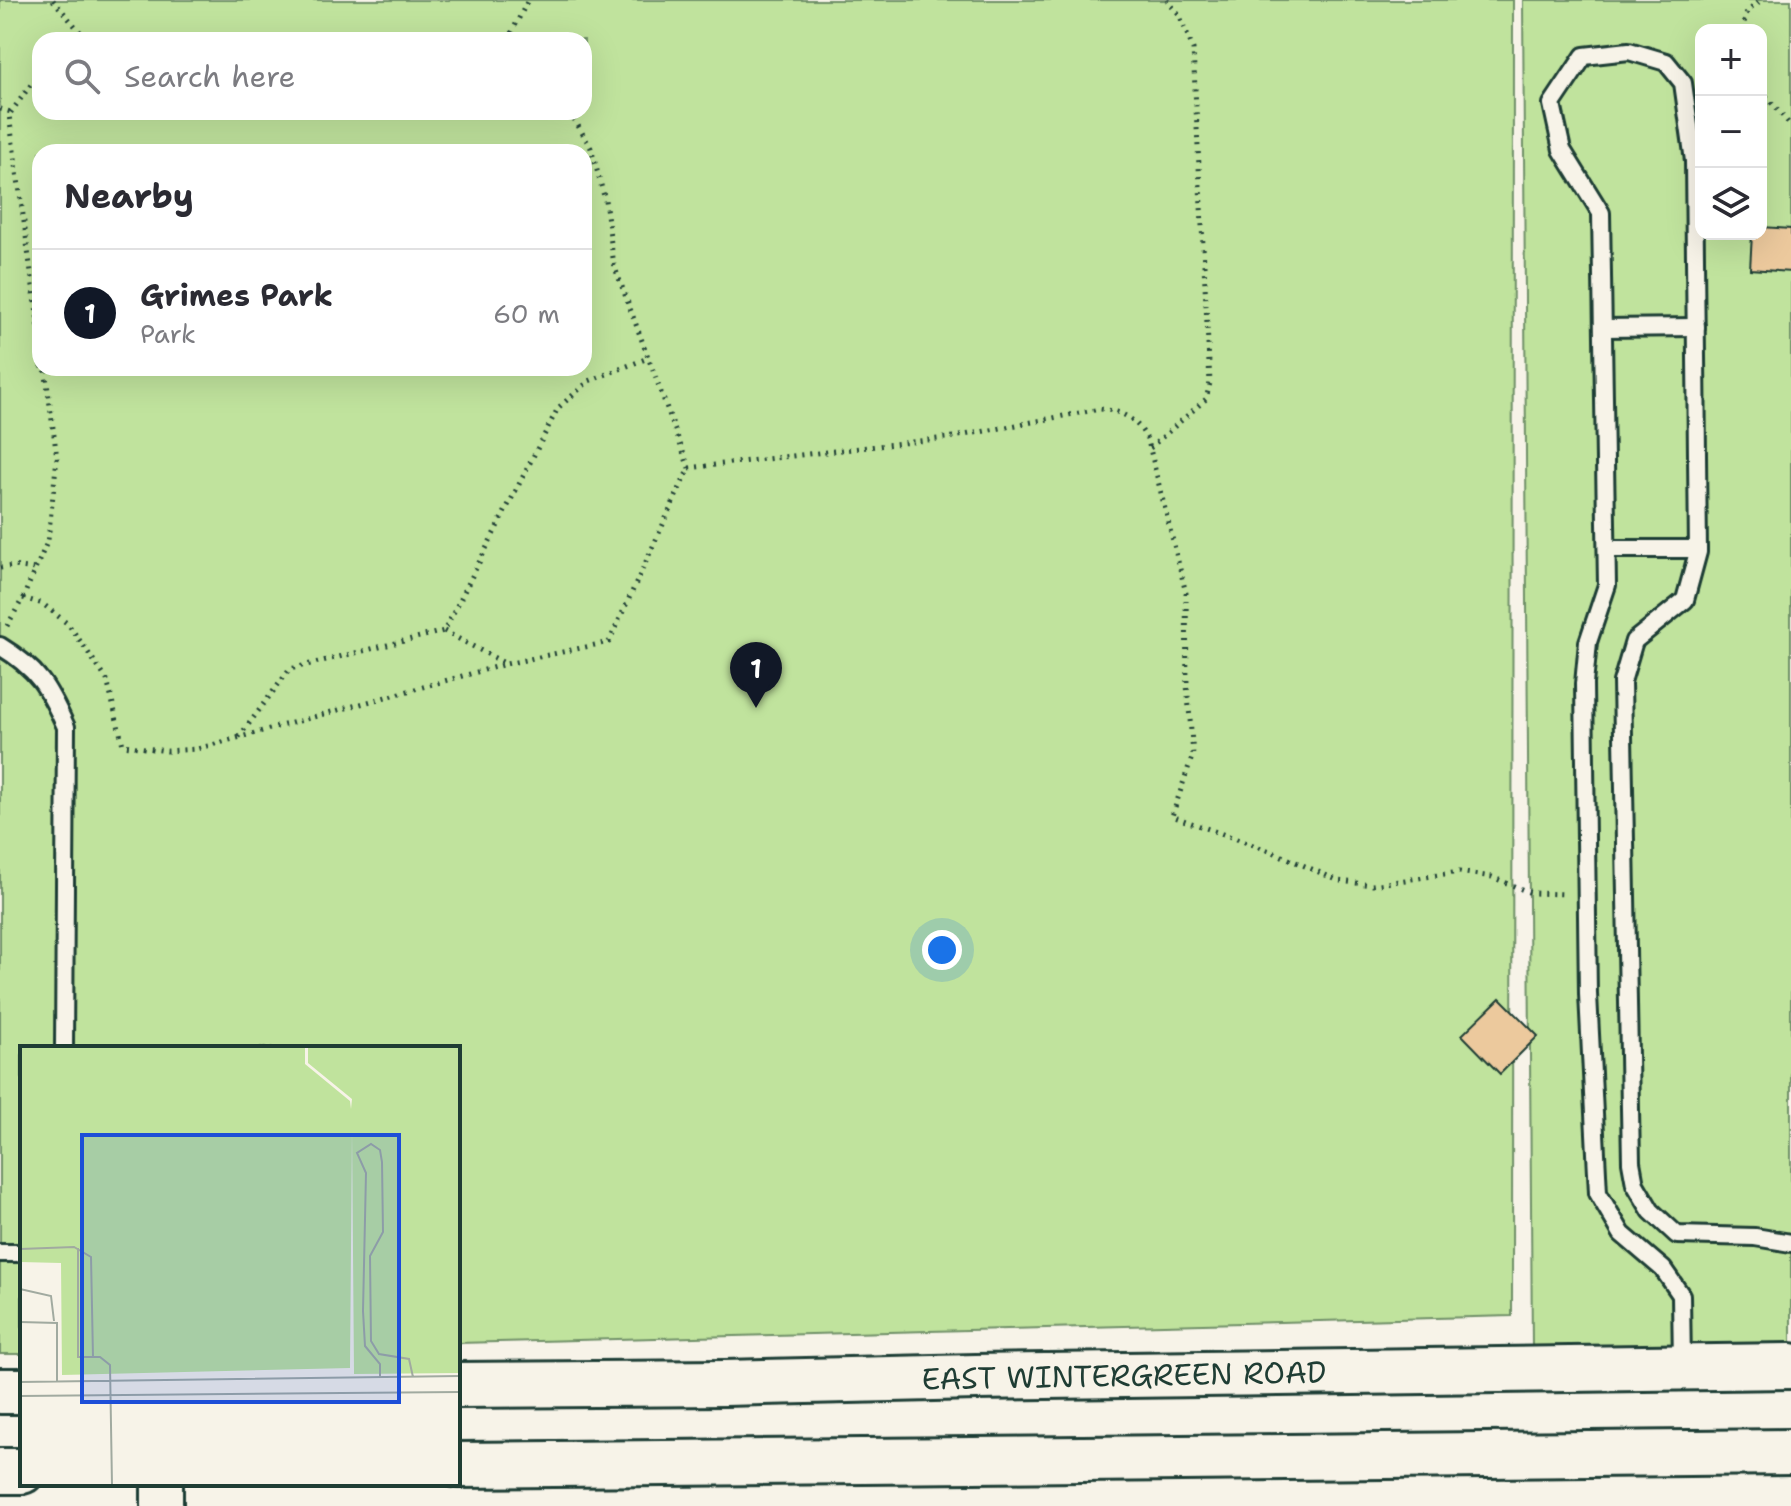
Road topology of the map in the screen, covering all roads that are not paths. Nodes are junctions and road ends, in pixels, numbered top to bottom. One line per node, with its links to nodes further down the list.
1 (1696, 327): 2 (lane); 2 (lane); 4 (lane)
2 (1603, 328): 3 (lane)
3 (1607, 549): 4 (lane); 9 (lane)
4 (1698, 549): 7 (lane)
5 (0, 646): 6 (lane)
6 (64, 1046)
7 (1791, 1243)
8 (1791, 1366): 9 (main road, EAST WINTERGREEN ROAD)
9 (1682, 1368): 10 (main road, EAST WINTERGREEN ROAD)
10 (460, 1385)
11 (1791, 1452): 12 (main road)
12 (460, 1465)

